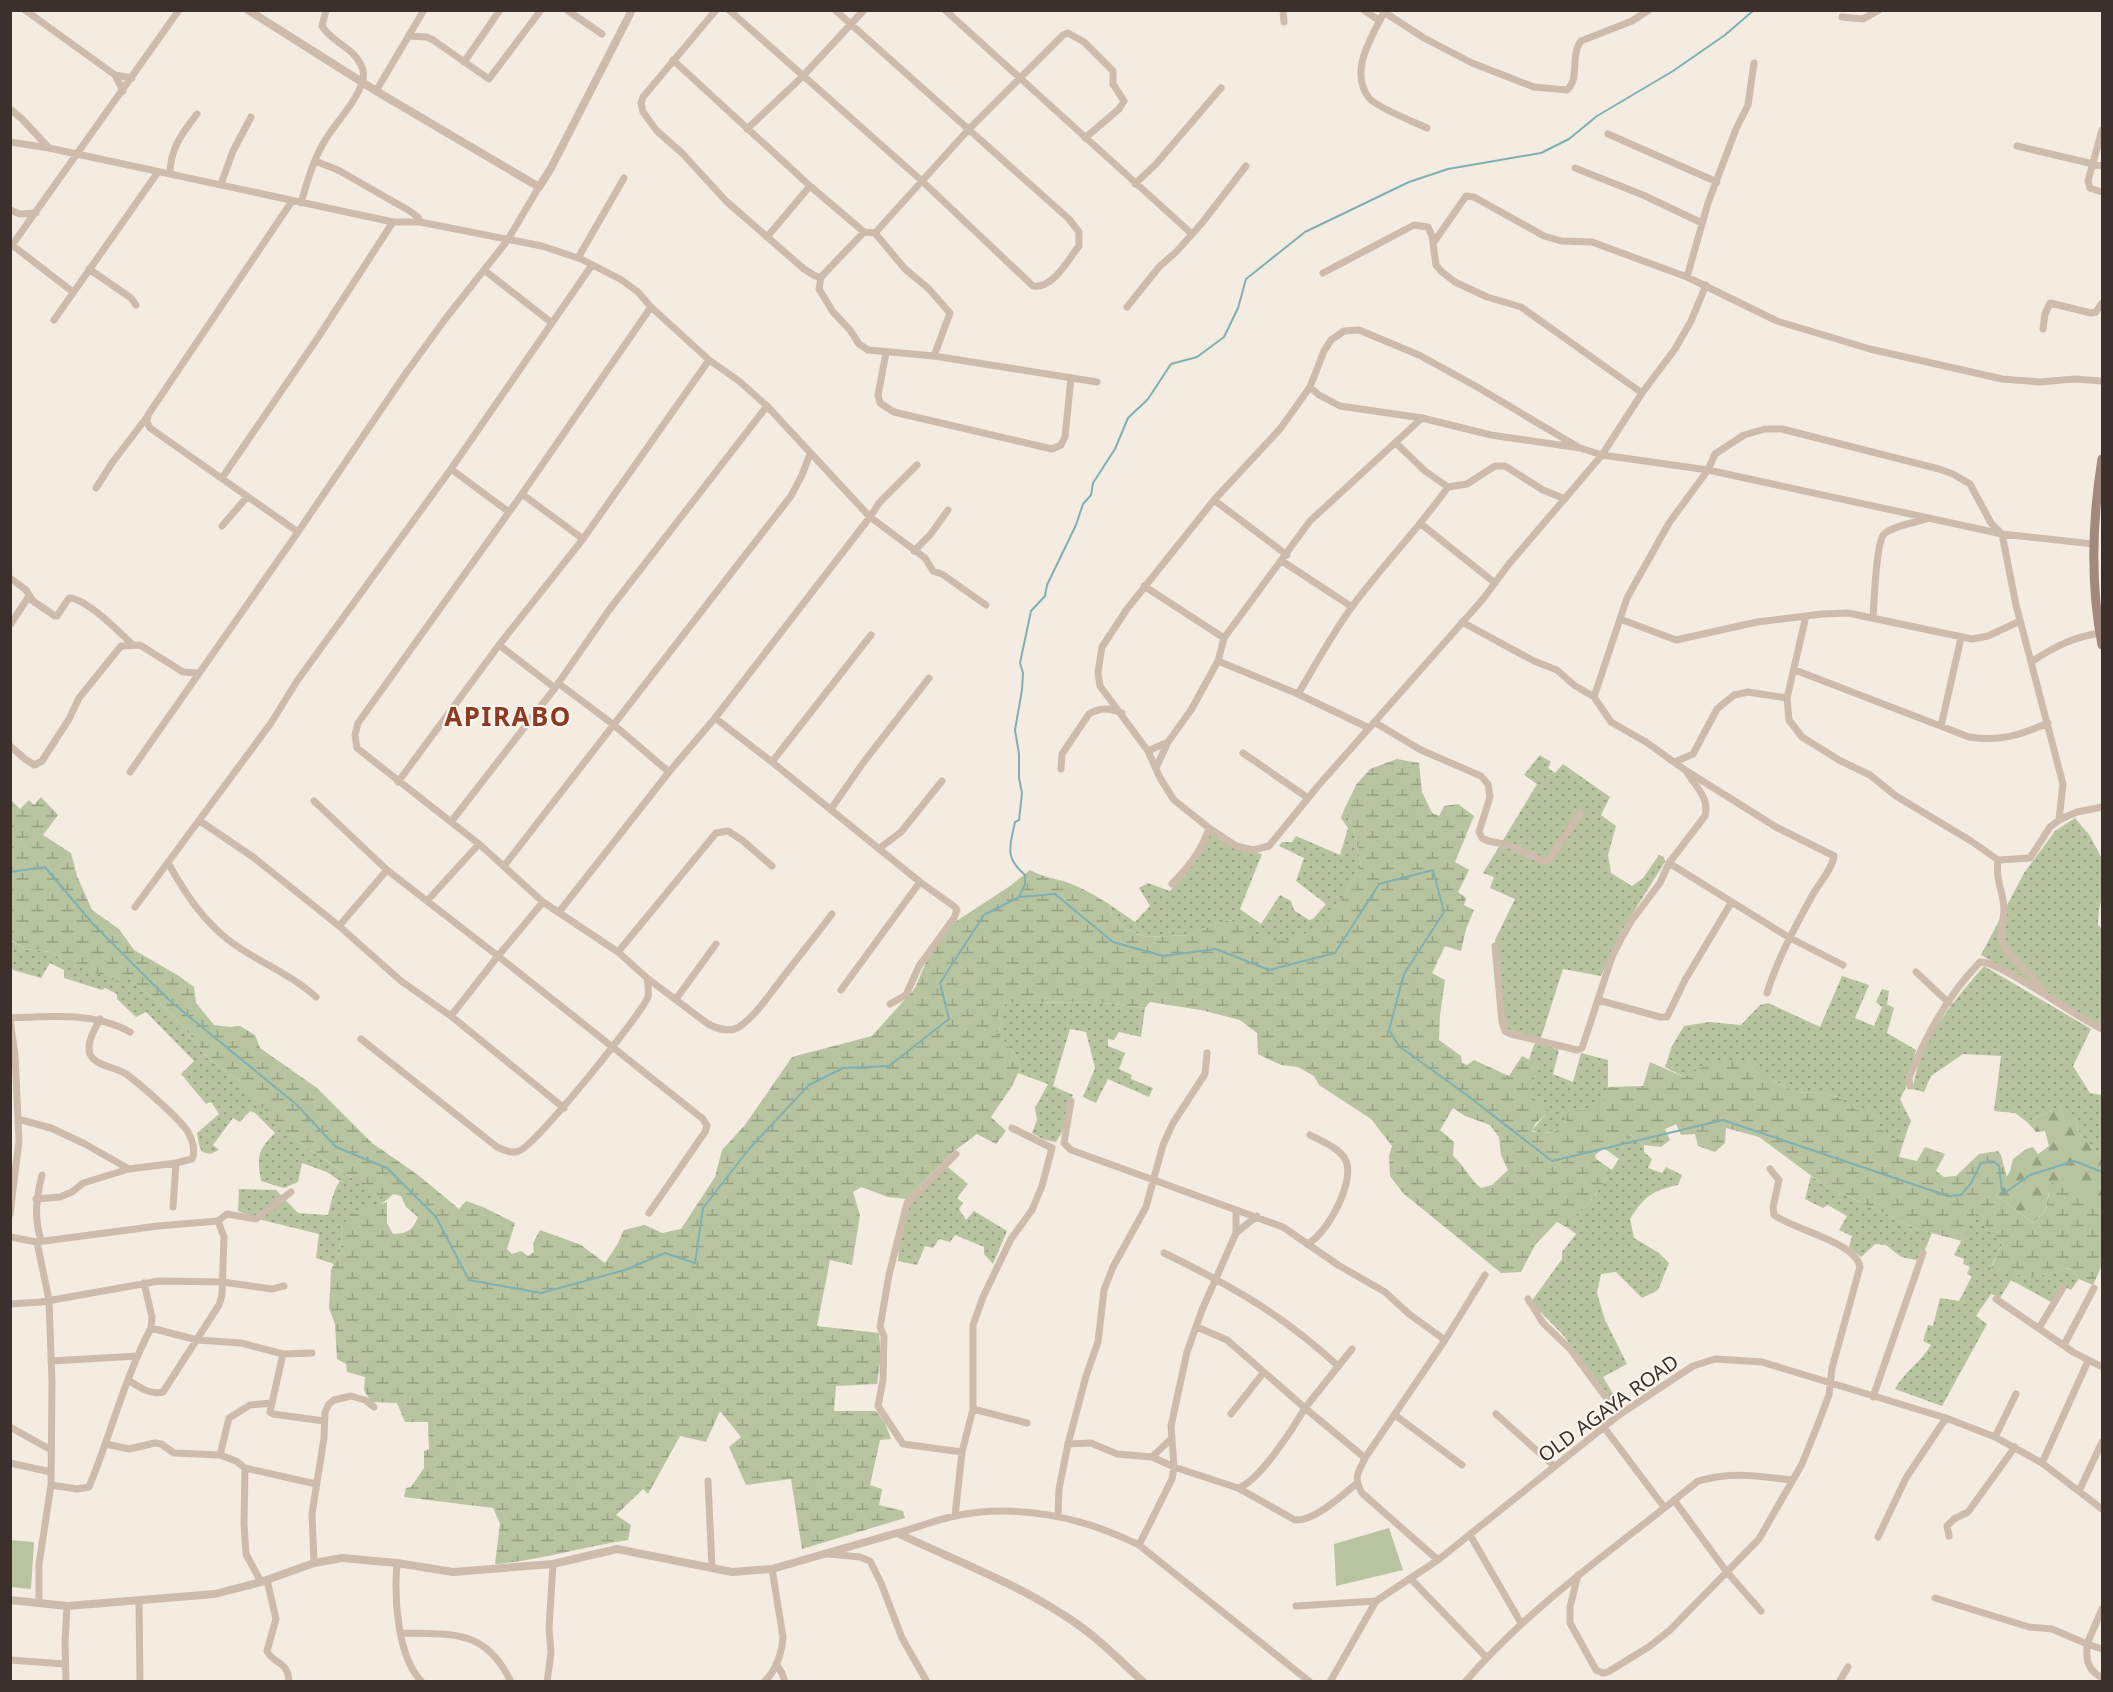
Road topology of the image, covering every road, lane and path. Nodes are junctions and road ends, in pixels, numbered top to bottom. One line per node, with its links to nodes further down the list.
1 (25, 10): 29 (street)
2 (179, 10): 32 (street)
3 (248, 10): 33 (street)
4 (326, 10): 33 (street)
5 (424, 10): 25 (street)
6 (500, 10): 27 (street)
7 (541, 10): 27 (street)
8 (567, 10): 24 (street)
9 (632, 10): 63 (street)
10 (716, 10): 26 (street)
11 (729, 10): 30 (street)
12 (835, 10): 23 (street)
13 (864, 10): 23 (street)
14 (945, 10): 31 (street)
15 (1284, 10): 22 (street)
16 (1364, 10): 21 (street)
17 (1649, 10): 19 (street)
18 (1879, 10): 20 (street)
19 (1385, 11): 21 (street)
20 (1842, 16)
21 (1380, 21): 40 (street)
22 (1284, 22)
23 (851, 25): 30 (street); 42 (street)
24 (602, 34)
25 (409, 36): 27 (street); 36 (street)
26 (673, 60): 41 (street); 75 (street)
27 (464, 62)
28 (1754, 63): 59 (street)
29 (115, 75): 32 (street); 35 (street)
30 (802, 77): 41 (street); 58 (street)
31 (1020, 77): 42 (street); 45 (street); 45 (street)
32 (132, 78): 35 (street)
33 (363, 82): 36 (street); 50 (street)
34 (1221, 88): 61 (street)
35 (123, 91): 49 (street)
36 (376, 91): 63 (street)
37 (10, 109): 48 (street)
38 (197, 114): 56 (street)
39 (251, 117): 60 (street)
40 (1427, 128)
41 (747, 129): 62 (street)
42 (969, 129): 58 (street); 58 (street)
43 (2103, 130): 51 (street)
44 (1608, 134): 59 (street)
45 (1086, 138): 61 (street)
46 (10, 142): 48 (street)
47 (2017, 146): 51 (street)
48 (49, 148): 49 (street)
49 (78, 154): 55 (street); 68 (street)
50 (315, 161): 66 (street); 70 (street)
51 (2092, 164): 53 (street); 64 (street)
52 (1246, 166): 74 (street)
53 (2103, 166)
54 (1575, 168): 71 (street)
55 (158, 172): 56 (street); 81 (street)
56 (170, 174): 60 (street)
57 (624, 178): 79 (street)
58 (922, 181): 73 (street)
59 (1717, 182): 71 (street)
60 (221, 184): 65 (street)
61 (1135, 184): 74 (street)
62 (810, 186): 72 (street); 75 (street)
63 (539, 187): 76 (street)
64 (2103, 192)
65 (292, 201): 66 (street); 104 (street)
66 (301, 203): 69 (street)
67 (10, 210): 68 (street)
68 (36, 213): 78 (street)
69 (393, 222): 70 (street); 114 (street)
70 (420, 222): 76 (street)
71 (1702, 223): 85 (street)
72 (864, 232): 73 (street); 84 (street)
73 (875, 233): 96 (street)
74 (1192, 234): 91 (street)
75 (767, 237): 84 (street)
76 (507, 241): 79 (street); 82 (street)
77 (1434, 242): 83 (street); 85 (street); 102 (street)
78 (11, 247): 87 (street)
79 (578, 258): 80 (street)
80 (592, 265): 90 (street); 93 (street)
81 (89, 269): 87 (street); 89 (street)
82 (484, 270): 93 (street); 127 (street)
83 (1323, 273)
84 (821, 277): 95 (street)
85 (1687, 277): 86 (street)
86 (1706, 285): 99 (street); 102 (street)
87 (73, 292): 92 (street)
88 (2103, 303): 94 (street)
89 (136, 305)
90 (651, 307): 97 (street); 117 (street)
91 (1127, 307)
92 (54, 320)
93 (552, 323): 112 (street)
94 (2043, 329)
95 (886, 352): 96 (street); 98 (street)
96 (934, 356): 98 (street)
97 (709, 360): 103 (street); 129 (street)
98 (1071, 378): 100 (street)
99 (2103, 381)
100 (1097, 382)
101 (1310, 387): 105 (street); 107 (street); 120 (street)
102 (1642, 393): 109 (street)
103 (767, 406): 108 (street); 157 (street)
104 (148, 415): 114 (street); 116 (street)
105 (1422, 417): 106 (street); 107 (street)
106 (1395, 443): 115 (street); 132 (street)
107 (1580, 448): 109 (street)
108 (810, 454): 123 (street); 164 (street)
109 (1602, 455): 113 (street); 119 (street)
110 (2103, 459): 130 (main road)
111 (917, 465): 123 (street)
112 (451, 469): 122 (street); 186 (street)
113 (1708, 470): 124 (street); 128 (street); 141 (street)
114 (222, 478): 118 (street)
115 (1448, 486): 119 (street); 125 (street)
116 (96, 488)
117 (522, 494): 122 (street); 129 (street)
118 (248, 496): 126 (street); 127 (street)
119 (1565, 499): 134 (street)
120 (1214, 500): 132 (street); 135 (street)
121 (948, 510): 131 (street)
122 (509, 512): 178 (street)
123 (870, 518): 131 (street); 162 (street)
124 (1930, 518): 128 (street); 140 (street)
125 (1421, 524): 134 (street); 138 (street)
126 (222, 526)
127 (298, 532): 155 (street)
128 (2002, 534): 130 (street); 142 (street)
129 (583, 539): 150 (street)
130 (2093, 544): 145 (main road)
131 (914, 551): 137 (street)
132 (1284, 558): 138 (street); 147 (street)
133 (10, 578): 136 (street)
134 (1495, 583): 143 (street)
135 (1144, 586): 147 (street); 161 (street)
136 (29, 597): 144 (street); 149 (street)
137 (986, 605)
138 (1352, 607): 158 (street)
139 (1806, 616): 140 (street); 141 (street); 154 (street)
140 (1873, 618): 148 (street)
141 (1620, 619): 159 (street)
142 (2020, 621): 148 (street); 153 (street)
143 (1462, 622): 159 (street); 165 (street)
144 (10, 625)
145 (2100, 633): 151 (main road); 153 (street)
146 (872, 635): 171 (street)
147 (1224, 638): 152 (street)
148 (1961, 638): 166 (street)
149 (132, 644): 155 (street); 168 (street)
150 (499, 645): 157 (street); 178 (street)
151 (2103, 645)
152 (1218, 661): 158 (street); 167 (street)
153 (2031, 662): 163 (street)
154 (1795, 670): 160 (street); 166 (street)
155 (198, 674): 176 (street)
156 (929, 678): 183 (street)
157 (556, 686): 164 (street); 187 (street)
158 (1298, 694): 165 (street)
159 (1594, 697): 172 (street)
160 (1787, 698): 172 (street); 191 (street)
161 (1122, 713): 169 (street); 174 (street)
162 (715, 718): 171 (street); 177 (street)
163 (2048, 723): 166 (street); 185 (street)
164 (614, 725): 177 (street); 194 (street)
165 (1372, 725): 180 (street); 184 (street)
166 (1941, 726)
167 (1168, 742): 169 (street); 173 (street)
168 (10, 746)
169 (1148, 751): 173 (street)
170 (1243, 753): 180 (street)
171 (772, 762): 183 (street)
172 (1675, 762): 175 (street)
173 (1156, 768): 188 (street)
174 (1061, 769)
175 (1685, 770): 193 (street); 206 (street)
176 (130, 772)
177 (669, 772): 203 (street)
178 (398, 782): 187 (street)
179 (942, 782): 190 (street)
180 (1308, 798): 188 (street)
181 (314, 801): 196 (street)
182 (2103, 807): 185 (street)
183 (831, 809): 190 (street)
184 (1581, 812)
185 (2059, 820): 191 (street)
186 (201, 821): 192 (street); 205 (street)
187 (451, 822): 189 (street)
188 (1209, 828): 198 (street)
189 (479, 844): 194 (street); 199 (street)
190 (879, 848): 197 (street)
191 (1998, 860): 216 (street)
192 (168, 863): 202 (street); 217 (street)
193 (1670, 863): 201 (street); 219 (street)
194 (504, 866): 200 (street)
195 (772, 866): 209 (street)
196 (387, 870): 199 (street); 205 (street)
197 (920, 882): 214 (street); 221 (street)
198 (1172, 884)
199 (427, 901): 210 (street)
200 (543, 902): 203 (street); 210 (street)
201 (1731, 903): 206 (street); 219 (street)
202 (135, 907)
203 (559, 912): 209 (street)
204 (832, 915): 218 (street)
205 (339, 926): 222 (street)
206 (1790, 938): 211 (street); 215 (street)
207 (716, 944): 218 (street)
208 (1495, 946): 219 (street)
209 (618, 952): 213 (street)
210 (498, 956): 222 (street); 228 (street)
211 (1843, 965)
212 (1916, 972): 220 (street)
213 (648, 978): 218 (street); 228 (street)
214 (840, 990)
215 (1767, 993)
216 (2046, 996): 220 (street); 225 (street)
217 (316, 997)
218 (676, 999)
219 (1598, 1000)
220 (1949, 1002): 230 (street)
221 (890, 1004)
222 (451, 1016): 232 (street)
223 (10, 1019): 224 (street); 233 (street)
224 (100, 1019): 226 (street); 239 (street)
225 (2103, 1029)
226 (130, 1032)
227 (361, 1039): 232 (street)
228 (611, 1047): 232 (street); 249 (street)
229 (1207, 1053): 244 (street)
230 (1910, 1086)
231 (1071, 1101): 236 (street)
232 (564, 1108)
233 (18, 1119): 241 (street); 242 (street)
234 (1012, 1128): 237 (street)
235 (1310, 1135): 256 (street)
236 (1064, 1143): 237 (street); 244 (street)
237 (1052, 1148): 292 (street)
238 (956, 1154): 309 (street)
239 (176, 1163): 241 (street); 247 (street)
240 (1770, 1168): 286 (street)
241 (129, 1169): 246 (street)
242 (13, 1175): 250 (street)
243 (42, 1175): 246 (street)
244 (1155, 1179): 248 (street); 306 (street)
245 (291, 1192): 252 (street)
246 (36, 1199): 255 (street)
247 (173, 1207)
248 (1236, 1210): 251 (street); 253 (street)
249 (650, 1213)
250 (10, 1214)
251 (1257, 1216): 253 (street); 256 (street)
252 (218, 1221): 255 (street); 261 (street)
253 (1236, 1233): 260 (street)
254 (10, 1237): 255 (street)
255 (39, 1241): 268 (street)
256 (1307, 1244): 274 (street)
257 (1923, 1253): 288 (street)
258 (1164, 1254): 260 (street)
259 (1485, 1275): 274 (street)
260 (1217, 1279): 271 (street); 282 (street)
261 (223, 1282): 262 (street); 263 (street); 273 (street)
262 (144, 1283): 268 (street); 270 (street)
263 (284, 1286)
264 (2063, 1288): 272 (street)
265 (2094, 1288): 275 (street)
266 (1528, 1299): 296 (street)
267 (1996, 1299): 272 (street)
268 (49, 1300): 269 (street); 280 (street)
269 (10, 1304)
270 (151, 1328): 273 (street); 279 (street)
271 (1197, 1328): 284 (street); 303 (street)
272 (2039, 1328): 275 (street)
273 (196, 1340): 278 (street); 285 (street)
274 (1445, 1340): 295 (street)
275 (2064, 1346): 281 (street)
276 (1352, 1349): 282 (street)
277 (312, 1353): 278 (street)
278 (283, 1354): 289 (street)
279 (137, 1356): 280 (street); 285 (street)
280 (51, 1361): 308 (street)
281 (2088, 1361): 283 (street); 314 (street)
282 (1338, 1366): 291 (street)
283 (2103, 1367)
284 (1264, 1372): 291 (street); 293 (street)
285 (128, 1380): 305 (street)
286 (1830, 1383): 288 (street, OLD AGAYA ROAD); 296 (street, OLD AGAYA ROAD); 320 (street)
287 (2016, 1394): 302 (street)
288 (1873, 1397): 297 (street, OLD AGAYA ROAD)
289 (272, 1403): 298 (street); 310 (street)
290 (374, 1407): 298 (street)
291 (1305, 1408): 312 (street); 325 (street)
292 (973, 1409): 299 (street); 309 (street)
293 (1231, 1414)
294 (1496, 1414): 316 (street)
295 (1395, 1415): 312 (street); 315 (street)
296 (1618, 1415): 300 (street, OLD AGAYA ROAD)
297 (1946, 1418): 302 (street, OLD AGAYA ROAD); 335 (street)
298 (324, 1421): 322 (street)
299 (1027, 1423)
300 (1603, 1426): 316 (street, OLD AGAYA ROAD); 329 (street)
301 (10, 1427): 308 (street)
302 (1995, 1437): 307 (street, OLD AGAYA ROAD)
303 (1171, 1439): 311 (street); 317 (street)
304 (2103, 1442): 326 (street)
305 (106, 1444): 310 (street); 324 (street)
306 (1068, 1444): 311 (street); 331 (street)
307 (2015, 1447): 314 (street, OLD AGAYA ROAD); 334 (street)
308 (51, 1450): 319 (street)
309 (962, 1452): 330 (street)
310 (220, 1455): 318 (street)
311 (1152, 1457): 317 (street)
312 (1365, 1458): 323 (street)
313 (10, 1463): 319 (street)
314 (2042, 1463): 326 (street, OLD AGAYA ROAD)
315 (1462, 1465)
316 (1554, 1466): 333 (street, OLD AGAYA ROAD)
317 (1174, 1467): 325 (street); 336 (street)
318 (245, 1468): 322 (street); 347 (street)
319 (51, 1472): 324 (street)
320 (1792, 1480): 327 (street); 344 (street)
321 (708, 1481): 342 (street)
322 (316, 1484): 339 (street)
323 (1356, 1484): 325 (street); 338 (street)
324 (51, 1485): 352 (street)
325 (1238, 1488)
326 (2079, 1491): 328 (street, OLD AGAYA ROAD)
327 (1674, 1500): 329 (street); 344 (street)
328 (2101, 1505)
329 (1664, 1507): 345 (street)
330 (956, 1516): 331 (street); 332 (street)
331 (1058, 1516): 336 (street)
332 (897, 1533): 337 (street); 376 (street)
333 (1470, 1535): 338 (street, OLD AGAYA ROAD); 357 (street)
334 (1949, 1536)
335 (1878, 1537)
336 (1139, 1545): 377 (street)
337 (828, 1554): 343 (street); 375 (street)
338 (1438, 1560): 346 (street, OLD AGAYA ROAD)
339 (314, 1563): 340 (street); 347 (street)
340 (397, 1563): 341 (street); 358 (street)
341 (553, 1564): 342 (street); 372 (street)
342 (712, 1568): 343 (street)
343 (772, 1569): 364 (street)
344 (1726, 1571): 345 (street); 356 (street)
345 (1578, 1575): 357 (street)
346 (1411, 1579): 351 (street, OLD AGAYA ROAD); 361 (street)
347 (264, 1581): 350 (street); 369 (street)
348 (1935, 1598): 359 (street)
349 (10, 1600): 352 (street)
350 (139, 1601): 353 (street); 368 (street)
351 (1376, 1601): 354 (street); 378 (street, OLD AGAYA ROAD)
352 (39, 1603): 353 (street)
353 (67, 1606): 363 (street)
354 (1296, 1606)
355 (2103, 1610): 359 (street)
356 (1761, 1611)
357 (1521, 1623): 361 (street)
358 (402, 1633): 370 (street); 371 (street)
359 (2087, 1644): 360 (street); 366 (street)
360 (2103, 1649)
361 (1486, 1657): 379 (street)
362 (10, 1660): 363 (street)
363 (65, 1664): 367 (street)
364 (776, 1664): 373 (street); 374 (street)
365 (1848, 1667): 380 (street)
366 (2103, 1678)
367 (66, 1682)
368 (140, 1682)
369 (290, 1682)
370 (422, 1682)
371 (511, 1682)
372 (547, 1682)
373 (764, 1682)
374 (785, 1682)
375 (927, 1682)
376 (1143, 1682)
377 (1310, 1682)
378 (1330, 1682)
379 (1466, 1682)
380 (1839, 1682)

